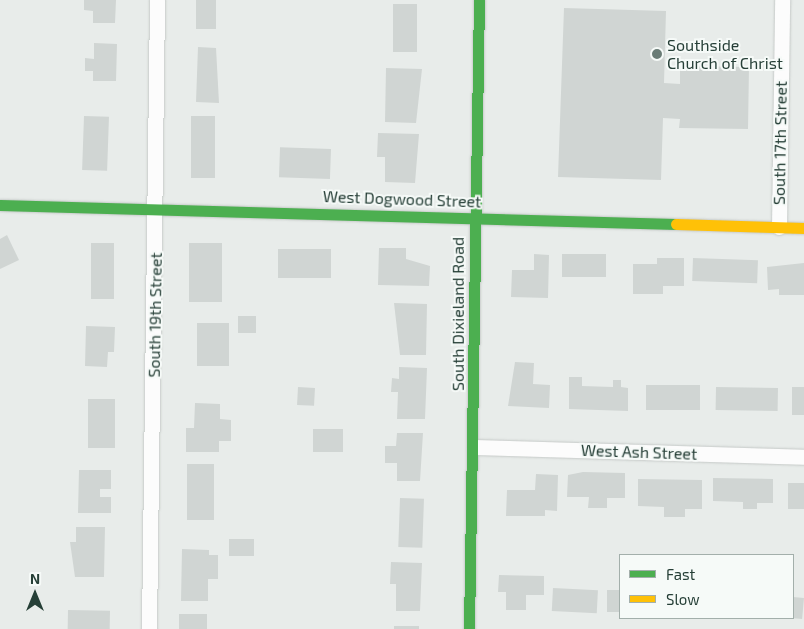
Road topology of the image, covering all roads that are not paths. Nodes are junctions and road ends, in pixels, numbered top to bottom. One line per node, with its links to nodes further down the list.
1 (157, 0): 5 (street, South 19th Street)
2 (479, 0): 6 (street, South Dixieland Road)
3 (782, 0): 7 (street, South 17th Street)
4 (0, 205): 5 (street, West Dogwood Street)
5 (156, 209): 6 (street, West Dogwood Street); 11 (street, South 19th Street)
6 (475, 217): 7 (street, West Dogwood Street); 9 (street, South Dixieland Road)
7 (779, 227): 8 (street, West Dogwood Street)
8 (804, 228)
9 (474, 447): 10 (street, West Ash Street); 12 (street, South Dixieland Road)
10 (804, 457)
11 (149, 629)
12 (469, 629)

